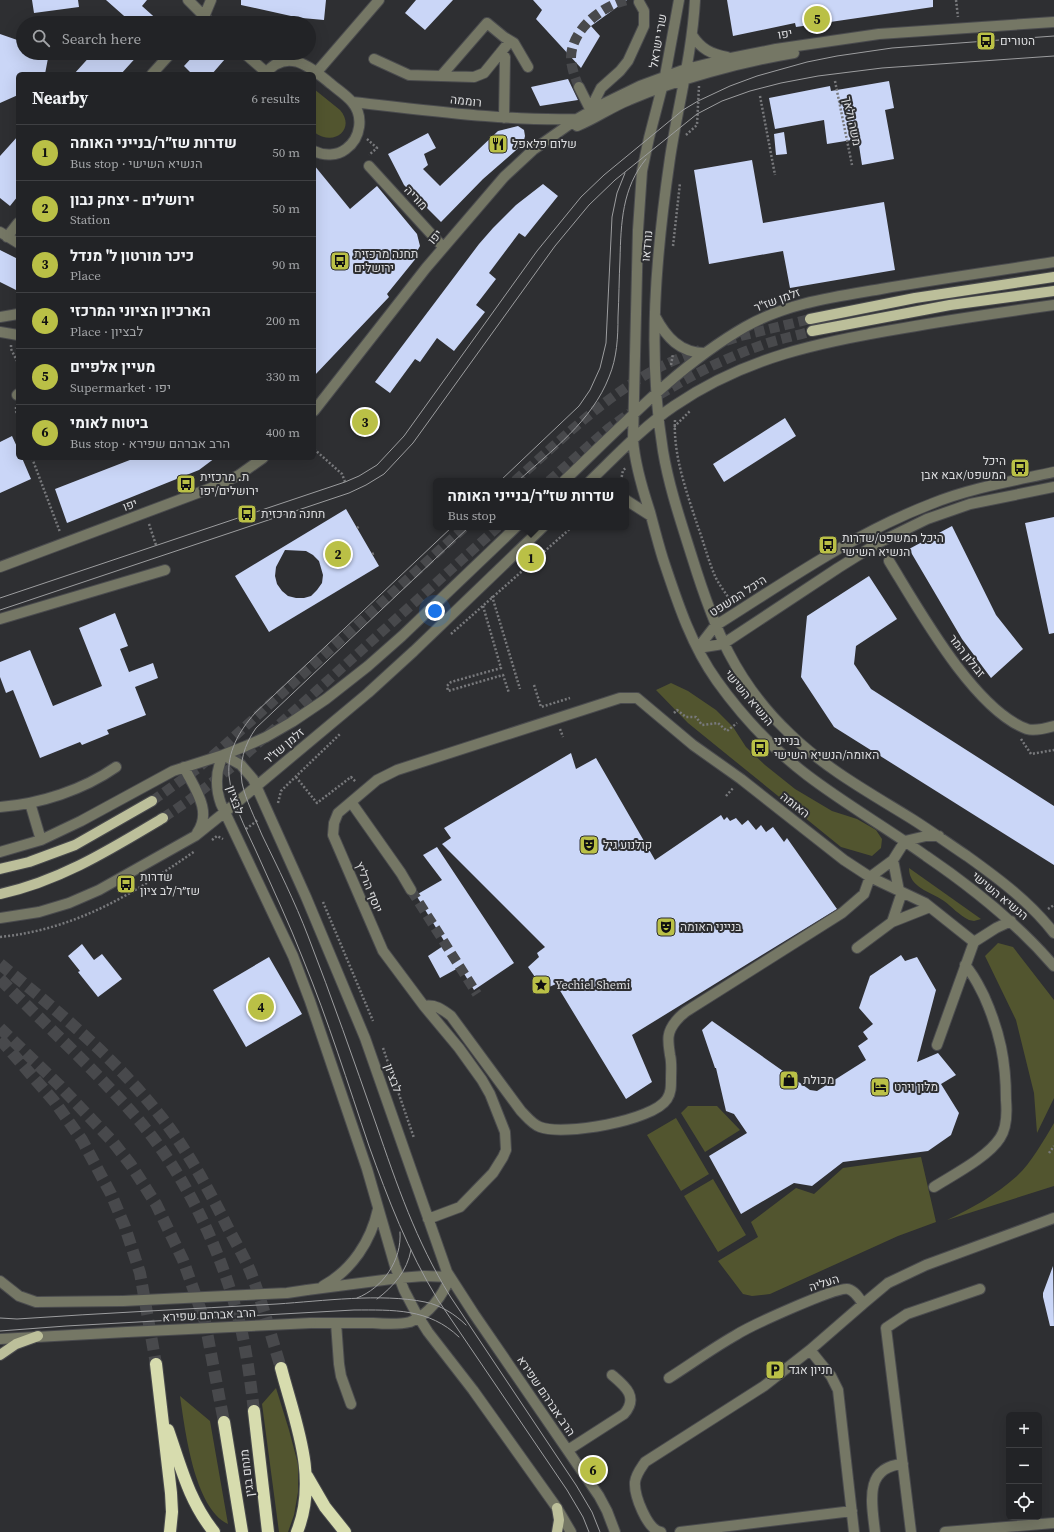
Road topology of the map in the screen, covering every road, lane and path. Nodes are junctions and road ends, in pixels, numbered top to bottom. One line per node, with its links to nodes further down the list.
1 (188, 0): 8 (street)
2 (211, 0): 9 (street)
3 (379, 0): 26 (street)
4 (679, 0): 28 (street, שרי ישראל)
5 (695, 0): 13 (street)
6 (956, 0): 11 (path)
7 (639, 2): 36 (street)
8 (201, 16)
9 (206, 16)
10 (1054, 22): 11 (street, יפו)
11 (959, 28): 16 (street, יפו)
12 (1054, 28): 29 (street, יפו)
13 (692, 35): 16 (street); 21 (street)
14 (510, 41): 15 (street); 20 (street); 27 (street)
15 (501, 52): 27 (street); 37 (street)
16 (731, 58): 21 (street, יפו)
17 (374, 59): 27 (street)
18 (165, 60): 22 (street)
19 (252, 60): 23 (street)
20 (528, 67)
21 (686, 69): 28 (street, יפו); 30 (street)
22 (154, 72)
23 (265, 72)
24 (267, 72): 25 (street)
25 (315, 72)
26 (316, 73): 35 (street)
27 (441, 76)
28 (665, 76): 33 (street, שרי ישראל); 36 (street, יפו)
29 (699, 76): 30 (street, יפו); 40 (path)
30 (684, 80): 33 (street, יפו); 56 (street, נורדאו)
31 (835, 81): 42 (path, משה ולאך)
32 (578, 87): 36 (street)
33 (662, 87): 39 (street, יפו); 70 (street, נורדאו)
34 (760, 96): 44 (path)
35 (352, 102): 37 (street, רוממה); 41 (street)
36 (591, 111): 38 (street, יפו)
37 (504, 118): 38 (street, רוממה)
38 (577, 119): 39 (street, יפו)
39 (560, 132): 49 (street, יפו)
40 (685, 142)
41 (316, 152)
42 (852, 165)
43 (369, 166): 49 (street, מוריה)
44 (775, 175)
45 (681, 178): 50 (path)
46 (16, 225): 47 (street)
47 (4, 235): 48 (street)
48 (16, 242)
49 (443, 247): 69 (street, יפו)
50 (673, 247)
51 (1054, 262): 63 (street, זלמן שז"ר)
52 (1054, 277): 58 (main road)
53 (1054, 291): 59 (main road)
54 (1054, 305): 67 (street)
55 (16, 314): 57 (street)
56 (655, 316): 62 (street); 66 (street, נורדאו)
57 (0, 317)
58 (810, 319)
59 (812, 331)
60 (0, 332): 61 (street)
61 (15, 334): 64 (path)
62 (677, 345): 63 (street); 65 (path)
63 (705, 353): 65 (street, זלמן שז"ר)
64 (16, 358)
65 (672, 380): 66 (street, זלמן שז"ר)
66 (657, 394): 70 (street, זלמן שז"ר); 71 (street, נורדאו)
67 (674, 406): 71 (street); 94 (path)
68 (695, 407): 72 (path)
69 (316, 408)
70 (633, 415): 73 (street, הנשיא השישי); 78 (street, זלמן שז"ר)
71 (658, 417): 73 (street); 96 (street, הנשיא השישי)
72 (680, 421)
73 (633, 440): 79 (street); 83 (street, הנשיא השישי)
74 (316, 451): 80 (path)
75 (33, 460): 84 (path)
76 (260, 460): 90 (street, יפו)
77 (1054, 472): 94 (street, היכל המשפט)
78 (567, 478)
79 (593, 478)
80 (345, 482)
81 (1054, 487): 97 (street)
82 (629, 502): 83 (street)
83 (651, 516): 98 (street, הנשיא השישי)
84 (56, 524)
85 (149, 524): 88 (path)
86 (513, 530): 107 (street, זלמן שז"ר)
87 (539, 530): 92 (street, זלמן שז"ר)
88 (156, 545)
89 (889, 562): 105 (street, זבולון המר)
90 (0, 567)
91 (165, 570): 95 (street)
92 (487, 580): 93 (street, זלמן שז"ר); 100 (path)
93 (478, 589): 101 (path); 112 (street, זלמן שז"ר)
94 (736, 613): 96 (street, היכל המשפט)
95 (0, 619)
96 (715, 626): 97 (street, הנשיא השישי); 98 (street, היכל המשפט)
97 (723, 644): 98 (street); 122 (street, הנשיא השישי)
98 (698, 648): 124 (street, הנשיא השישי)
99 (534, 685): 102 (path)
100 (520, 689)
101 (509, 692)
102 (570, 698)
103 (637, 698): 104 (street, האומה); 114 (street, יוסף הרליץ)
104 (664, 720): 106 (path); 128 (street, האומה)
105 (1054, 726)
106 (727, 731)
107 (223, 755): 109 (street, זלמן שז"ר); 112 (street, לבציון); 119 (street, לבציון)
108 (116, 767): 115 (street)
109 (184, 767): 121 (street); 123 (street, זלמן שז"ר)
110 (296, 777): 111 (path)
111 (351, 777)
112 (257, 786): 119 (street, זלמן שז"ר); 148 (street, לבציון)
113 (152, 801): 127 (main road)
114 (351, 802): 129 (street); 141 (street, יוסף הרליץ)
115 (30, 803): 117 (street); 123 (street)
116 (0, 804): 117 (street)
117 (15, 806): 118 (street)
118 (0, 807)
119 (224, 813): 121 (street, זלמן שז"ר); 146 (street, לבציון)
120 (163, 818): 131 (main road)
121 (195, 836): 133 (street, זלמן שז"ר)
122 (939, 836): 124 (street); 136 (street, הנשיא השישי)
123 (42, 840): 125 (street, זלמן שז"ר)
124 (905, 841): 126 (street); 134 (street, הנשיא השישי)
125 (0, 852)
126 (893, 860): 128 (street); 130 (street)
127 (0, 869)
128 (870, 877): 130 (street, האומה); 141 (street)
129 (411, 890)
130 (900, 891): 132 (street, האומה); 135 (street)
131 (0, 894)
132 (930, 907): 135 (street); 137 (street, האומה)
133 (0, 918)
134 (1011, 921): 137 (street); 140 (street, הנשיא השישי)
135 (892, 922): 138 (street)
136 (1054, 933)
137 (974, 942): 139 (street)
138 (857, 948)
139 (965, 965): 142 (street); 145 (street)
140 (1054, 966)
141 (424, 1006): 148 (street, יוסף הרליץ)
142 (937, 1045)
143 (1054, 1146): 144 (path)
144 (1049, 1153)
145 (934, 1187)
146 (379, 1208): 150 (street, לבציון); 152 (street)
147 (1053, 1218): 154 (street)
148 (428, 1219): 149 (street, לבציון)
149 (450, 1277): 150 (street, הרב אברהם שפירא); 155 (street, הרב אברהם שפירא); 169 (street, הרב אברהם שפירא)
150 (399, 1278): 152 (street, הרב אברהם שפירא); 155 (street)
151 (0, 1282): 152 (street, הרב אברהם שפירא, bridge)
152 (320, 1288)
153 (980, 1289): 170 (street)
154 (863, 1304): 159 (street); 164 (street, העליה)
155 (418, 1317): 156 (street, הרב אברהם שפירא); 172 (street)
156 (336, 1323): 157 (street, הרב אברהם שפירא, bridge); 165 (street)
157 (38, 1336): 158 (street, הרב אברהם שפירא); 160 (main road)
158 (0, 1339)
159 (810, 1350): 173 (street); 184 (street)
160 (0, 1355)
161 (156, 1364): 166 (highway)
162 (281, 1368): 171 (highway)
163 (612, 1375): 169 (street)
164 (669, 1378)
165 (351, 1404)
166 (161, 1410): 175 (highway); 176 (highway)
167 (254, 1411): 178 (highway, מנחם בגין)
168 (224, 1422): 177 (highway, מנחם בגין)
169 (568, 1450): 183 (street, הרב אברהם שפירא)
170 (903, 1464): 187 (street); 188 (street)
171 (307, 1476): 179 (highway); 180 (highway)
172 (557, 1508): 181 (main road); 182 (street)
173 (852, 1511): 185 (street); 186 (street)
174 (1054, 1523): 189 (street)
175 (170, 1532)
176 (214, 1532)
177 (242, 1532)
178 (268, 1532)
179 (297, 1532)
180 (345, 1532)
181 (557, 1532)
182 (572, 1532)
183 (615, 1532)
184 (661, 1532)
185 (680, 1532)
186 (854, 1532)
187 (875, 1532)
188 (911, 1532)
189 (945, 1532)

